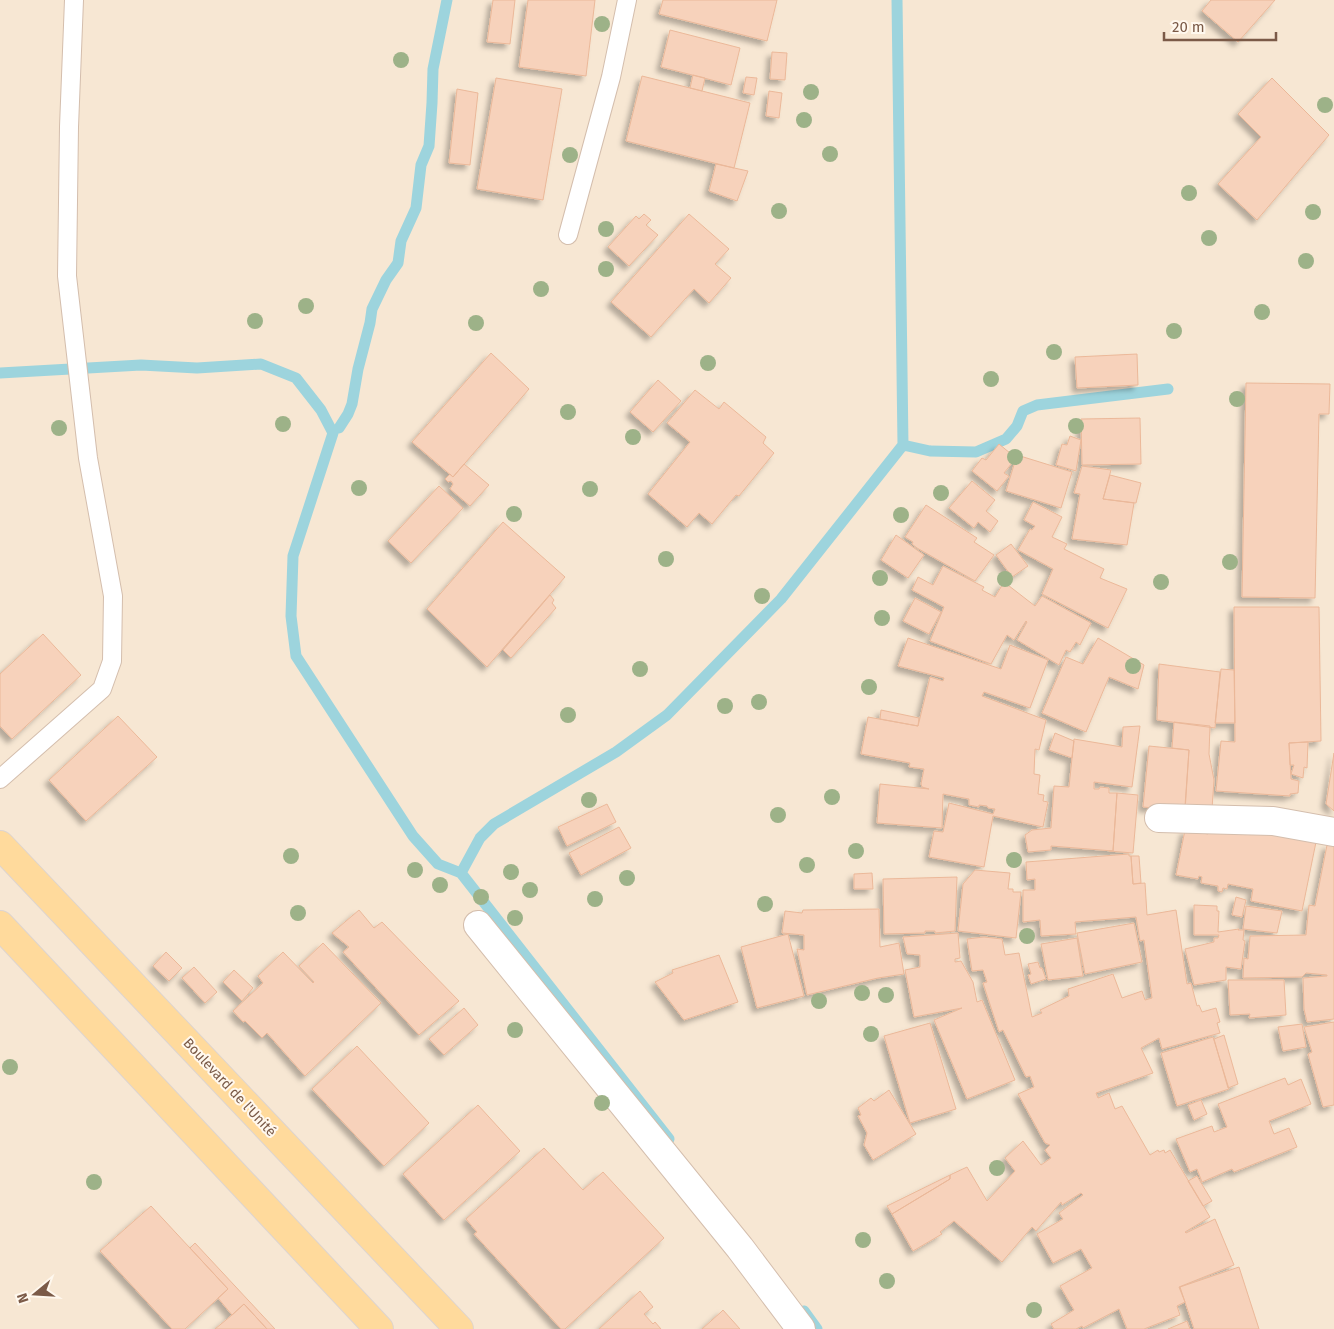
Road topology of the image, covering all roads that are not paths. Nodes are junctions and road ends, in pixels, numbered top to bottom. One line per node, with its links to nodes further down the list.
1 (74, 0): 4 (lane)
2 (627, 0): 3 (lane)
3 (568, 235)
4 (0, 779)
5 (1160, 818): 6 (street)
6 (1334, 832)
7 (0, 845): 11 (main road, Boulevard de l'Unité)
8 (0, 925): 10 (main road)
9 (478, 925): 12 (street)
10 (379, 1329)
11 (459, 1329)
12 (801, 1329)

